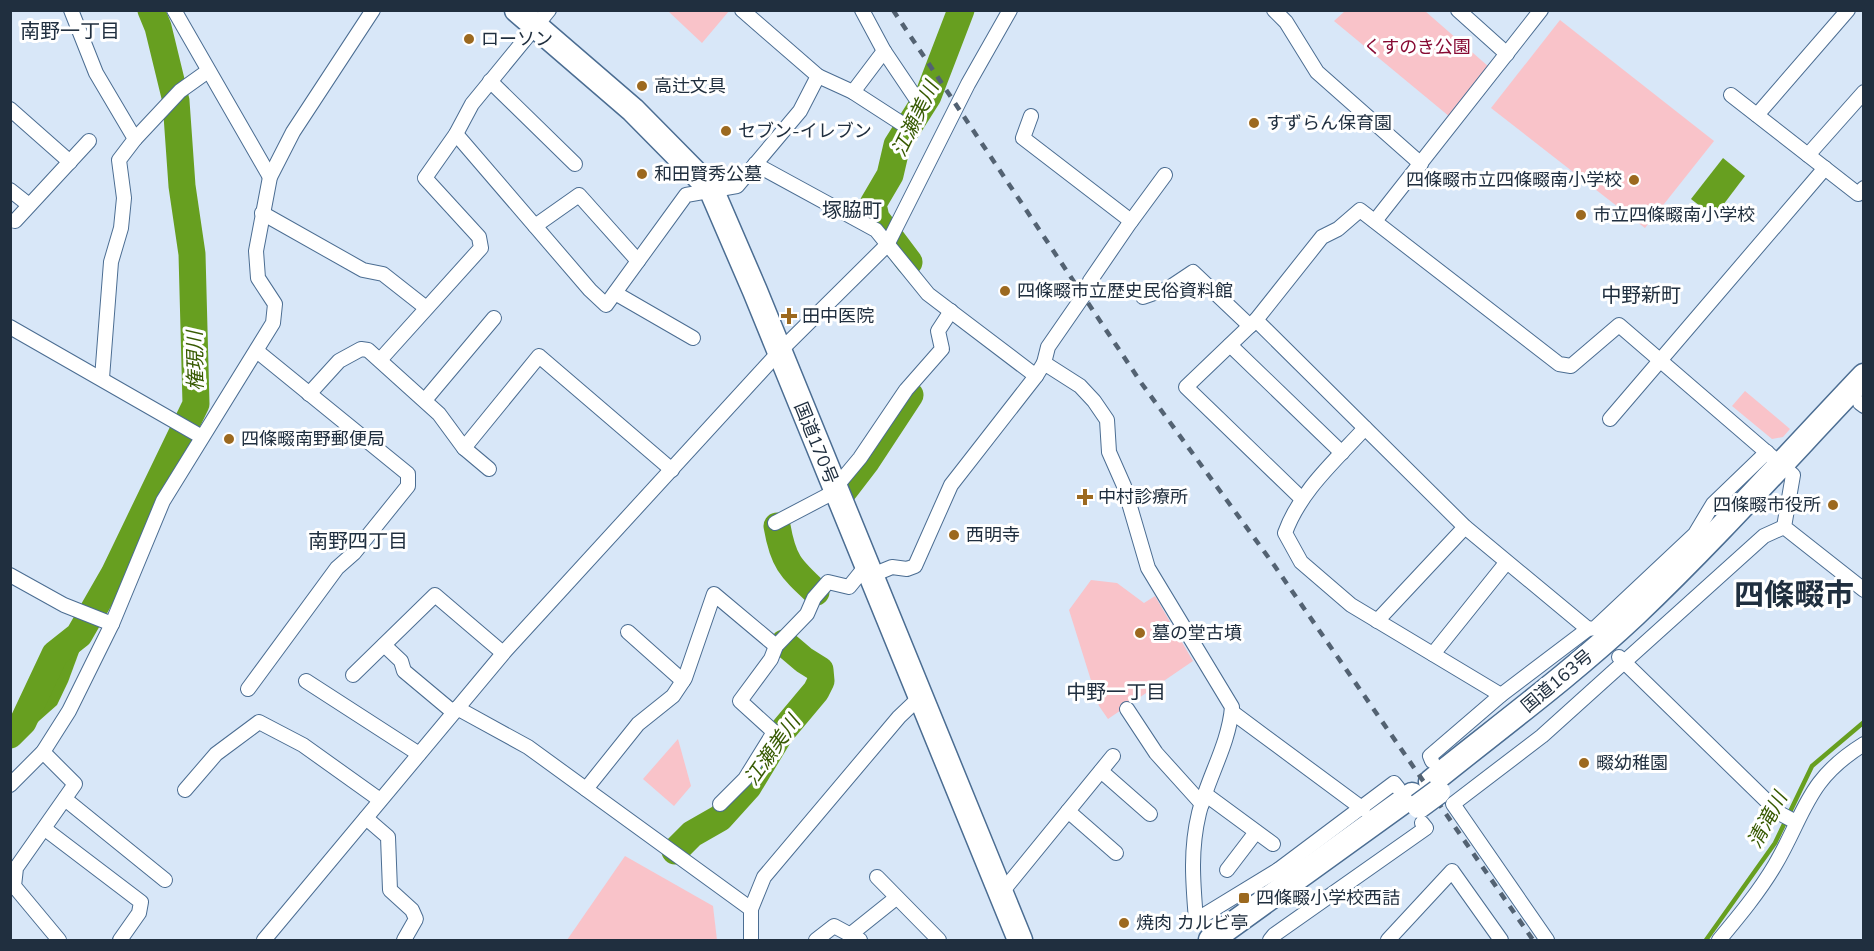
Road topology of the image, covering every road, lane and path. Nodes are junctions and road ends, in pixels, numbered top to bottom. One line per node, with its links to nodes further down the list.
1 (71, 10): 26 (street)
2 (174, 10): 14 (street)
3 (742, 10): 15 (street)
4 (862, 10): 12 (street)
5 (1010, 10): 45 (street)
6 (1274, 10): 32 (street)
7 (1458, 10): 13 (street)
8 (1848, 10): 21 (street)
9 (373, 11): 35 (street)
10 (1534, 13): 13 (street)
11 (534, 15): 16 (street); 37 (highway, 国道170号)
12 (884, 51): 17 (street); 20 (street)
13 (1507, 54): 32 (street)
14 (208, 71): 26 (street); 35 (street)
15 (818, 76): 17 (street); 31 (street)
16 (490, 81): 25 (street); 30 (street)
17 (853, 92): 24 (street)
18 (1863, 92): 28 (street)
19 (1731, 95): 21 (street)
20 (917, 100)
21 (1756, 115): 28 (street)
22 (1031, 116): 42 (street)
23 (14, 118): 29 (street)
24 (904, 125)
25 (456, 134): 44 (street); 49 (street)
26 (135, 139): 63 (street)
27 (88, 141): 29 (street)
28 (1808, 155): 33 (street)
29 (70, 162): 39 (street)
30 (575, 164)
31 (755, 164): 37 (street); 45 (street)
32 (1421, 164): 43 (street)
33 (1825, 168): 36 (street); 59 (street)
34 (1165, 175): 42 (street)
35 (270, 177): 40 (street)
36 (1863, 188)
37 (711, 189): 46 (street); 57 (highway, 国道170号)
38 (10, 190): 39 (street)
39 (29, 205): 41 (street)
40 (262, 213): 49 (street); 56 (street)
41 (15, 221)
42 (1131, 221): 60 (street)
43 (1375, 221): 52 (street); 59 (street)
44 (535, 226): 46 (street); 47 (street)
45 (887, 245): 50 (street); 57 (street)
46 (638, 261): 47 (street)
47 (615, 293): 54 (street)
48 (1143, 297): 52 (street)
49 (425, 308): 58 (street)
50 (951, 311): 61 (street); 75 (street)
51 (494, 318): 65 (street)
52 (1253, 323): 55 (street); 68 (street)
53 (10, 327): 63 (street)
54 (693, 338)
55 (1230, 345): 71 (street); 76 (street)
56 (258, 352): 64 (street); 69 (street)
57 (779, 352): 74 (street); 75 (highway, 国道170号)
58 (380, 360): 64 (street); 65 (street)
59 (1660, 360): 67 (street); 72 (street)
60 (1044, 363): 61 (street); 101 (street)
61 (1036, 376): 81 (street)
62 (1863, 376): 72 (highway, 国道163号)
63 (102, 378): 69 (street)
64 (309, 394): 96 (street)
65 (425, 400): 70 (street)
66 (1862, 402): 72 (highway, 国道163号)
67 (1610, 419)
68 (1365, 428): 71 (street); 78 (street)
69 (191, 430): 85 (street)
70 (464, 448): 73 (street); 74 (street)
71 (1342, 453): 76 (street)
72 (1781, 463): 79 (street); 86 (street); 110 (highway, 国道163号)
73 (489, 469)
74 (672, 470): 90 (street)
75 (835, 490): 77 (street); 81 (highway, 国道170号)
76 (1302, 499): 84 (street)
77 (776, 523)
78 (1465, 527): 80 (street); 84 (street)
79 (1784, 527): 83 (street); 92 (street)
80 (1506, 563): 86 (street); 91 (street)
81 (868, 571): 89 (street); 98 (highway, 国道170号)
82 (10, 575): 85 (street)
83 (1863, 590)
84 (1377, 621): 91 (street)
85 (112, 624): 103 (street)
86 (1594, 631): 97 (street)
87 (627, 632): 95 (street)
88 (384, 645): 90 (street); 93 (street); 100 (street)
89 (777, 646): 95 (street); 114 (street)
90 (503, 653): 100 (street)
91 (1433, 654): 97 (street)
92 (1620, 660): 110 (street); 119 (street)
93 (353, 675)
94 (306, 681): 104 (street)
95 (682, 681): 108 (street)
96 (248, 688)
97 (1501, 695): 110 (street)
98 (920, 697): 129 (highway, 国道170号); 131 (street)
99 (1126, 709): 112 (street)
100 (455, 710): 104 (street); 108 (street)
101 (1232, 712): 112 (street); 115 (street)
102 (1863, 744): 119 (street)
103 (43, 752): 107 (street); 111 (street)
104 (418, 754): 113 (street)
105 (1113, 756): 106 (street)
106 (1101, 771): 116 (street); 117 (street)
107 (10, 785)
108 (586, 789): 131 (street)
109 (185, 790): 113 (street)
110 (1429, 795): 115 (street); 127 (highway, 国道163号); 142 (highway, 国道163号); 143 (street); 146 (street)
111 (65, 799): 120 (street); 128 (street)
112 (1204, 799): 121 (street); 132 (street)
113 (380, 800): 118 (street)
114 (720, 804)
115 (1363, 809): 127 (street)
116 (1068, 811): 123 (street); 129 (street)
117 (1150, 814)
118 (366, 818): 136 (street); 137 (street)
119 (1788, 818): 147 (street)
120 (45, 829): 125 (street); 135 (street)
121 (1256, 832): 122 (street); 124 (street)
122 (1273, 844)
123 (1116, 853)
124 (1227, 870)
125 (13, 876): 134 (street)
126 (877, 877): 130 (street)
127 (1283, 878): 132 (highway, 国道163号)
128 (165, 880)
129 (1002, 892): 141 (highway, 国道170号)
130 (896, 898): 133 (street); 140 (street)
131 (750, 909): 138 (street)
132 (1204, 930)
133 (856, 937): 139 (street)
134 (59, 940)
135 (120, 940)
136 (264, 940)
137 (404, 940)
138 (751, 940)
139 (816, 940)
140 (939, 940)
141 (1020, 940)
142 (1239, 940)
143 (1270, 940)
144 (1388, 940): 145 (street)
145 (1501, 940)
146 (1547, 940)
147 (1719, 940)

